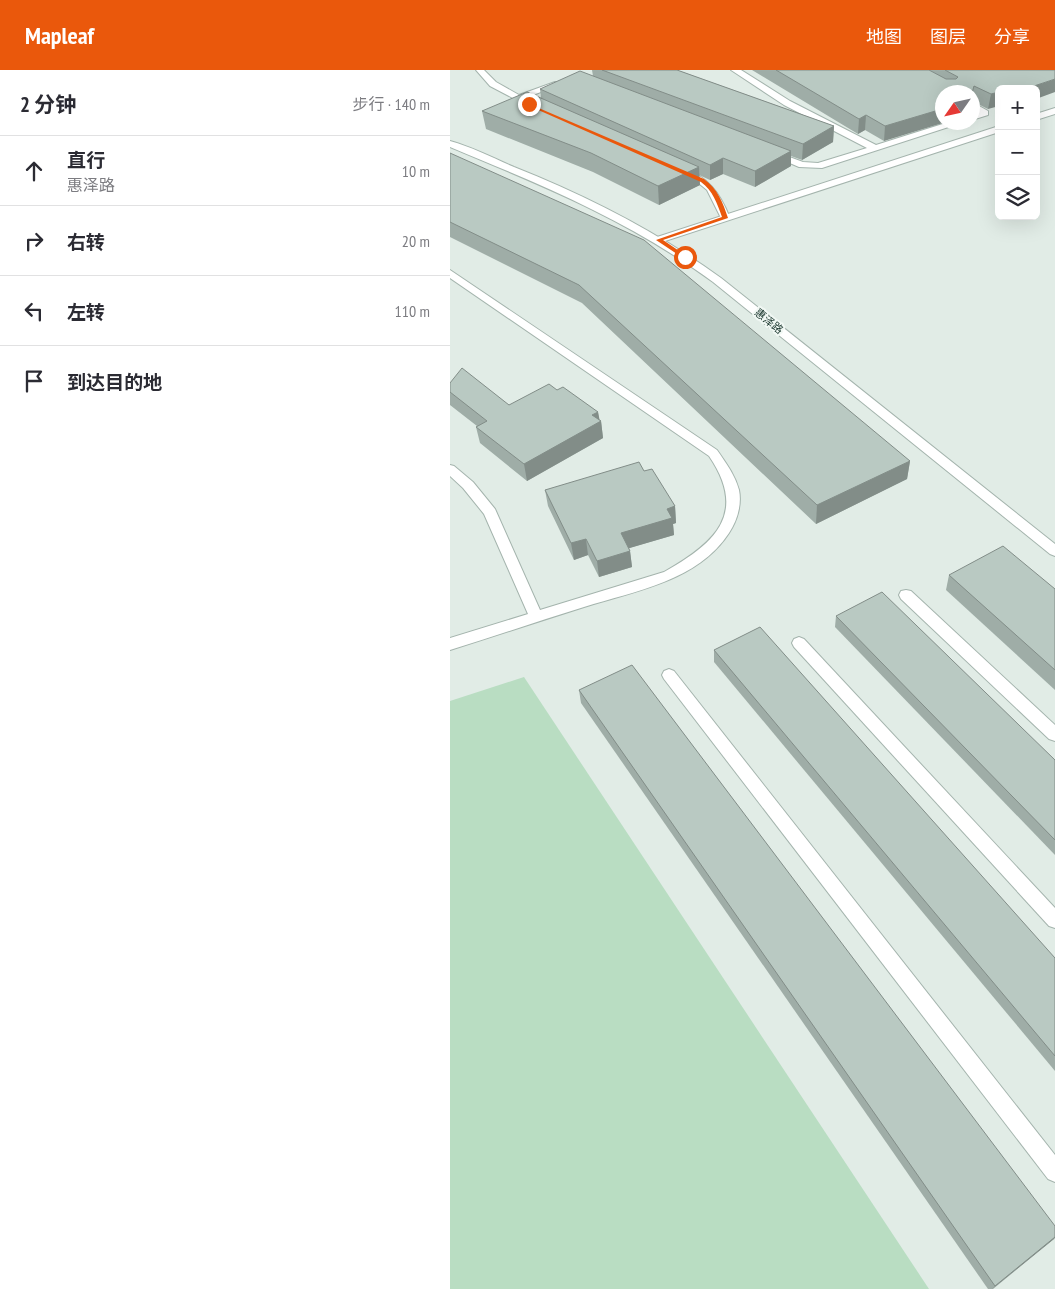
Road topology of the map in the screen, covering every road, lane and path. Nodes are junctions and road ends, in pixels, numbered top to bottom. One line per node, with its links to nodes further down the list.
1 (480, 70): 4 (street)
2 (735, 70): 13 (street)
3 (569, 82): 4 (street)
4 (518, 98): 5 (street)
5 (535, 107)
6 (980, 109): 8 (street)
7 (1055, 111): 9 (street)
8 (980, 115)
9 (1040, 116)
10 (935, 130): 13 (street)
11 (996, 130): 16 (street)
12 (450, 144): 17 (street, 惠泽路)
13 (876, 149): 14 (street)
14 (765, 151)
15 (675, 168): 16 (street)
16 (725, 218): 17 (street)
17 (658, 240): 20 (street, 惠泽路)
18 (450, 273): 22 (street)
19 (450, 469): 22 (street)
20 (1055, 551)
21 (906, 595): 26 (street)
22 (536, 617): 24 (street)
23 (799, 642): 27 (street)
24 (450, 644)
25 (669, 675): 28 (street)
26 (1055, 735)
27 (1055, 920)
28 (1055, 1172)

